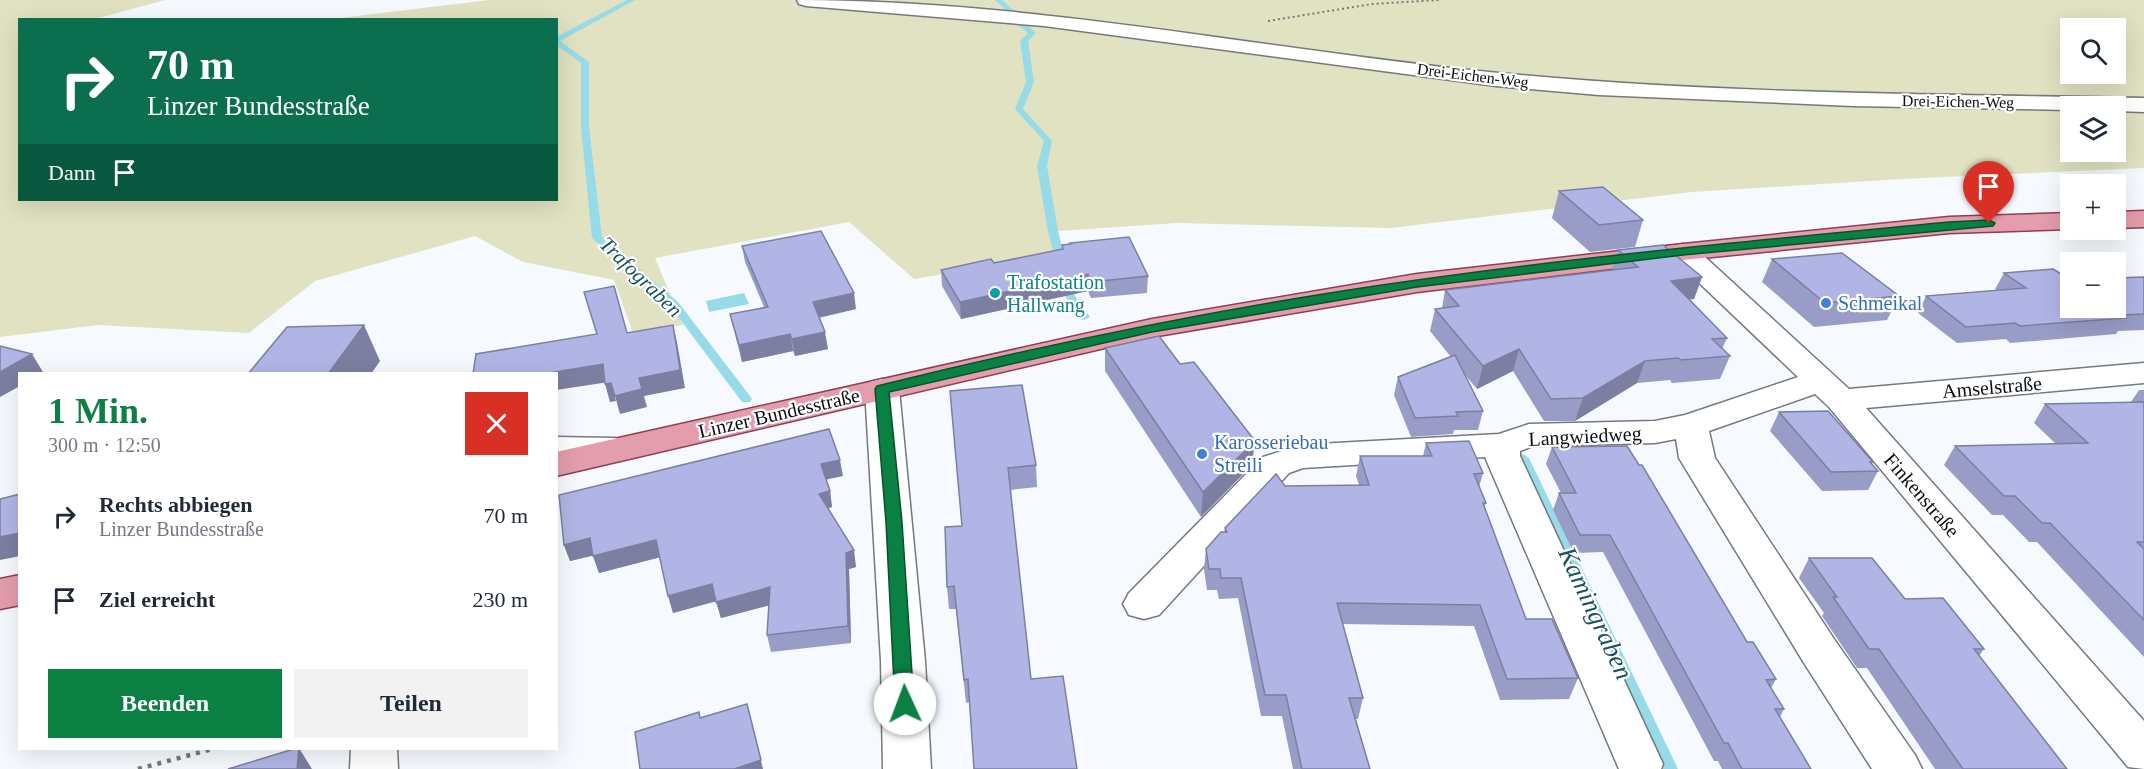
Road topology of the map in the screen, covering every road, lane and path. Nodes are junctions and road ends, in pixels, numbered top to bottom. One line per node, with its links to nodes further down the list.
1 (806, 0): 3 (street, Drei-Eichen-Weg)
2 (1439, 0): 3 (path)
3 (1246, 46): 4 (street, Drei-Eichen-Weg)
4 (2144, 105)
5 (2144, 219): 6 (main road)
6 (2126, 220)
7 (2060, 221): 8 (main road, Linzer Bundesstraße)
8 (1683, 252): 10 (main road, Linzer Bundesstraße); 11 (street, Finkenstraße)
9 (2144, 373): 11 (street, Amselstraße)
10 (882, 389): 15 (main road, Linzer Bundesstraße); 26 (street)
11 (1830, 390): 12 (street, Langwiedweg); 22 (street, Finkenstraße)
12 (1691, 425): 13 (street, Langwiedweg); 27 (street)
13 (1503, 446): 19 (street); 23 (street, Langwiedweg)
14 (558, 448): 15 (street)
15 (620, 449): 16 (main road, Linzer Bundesstraße)
16 (558, 464)
17 (18, 590): 18 (main road)
18 (0, 594)
19 (1144, 604)
20 (209, 750): 24 (path)
21 (374, 750): 25 (street)
22 (2144, 753)
23 (1640, 764)
24 (138, 769)
25 (374, 769)
26 (907, 769)
27 (1898, 769)

